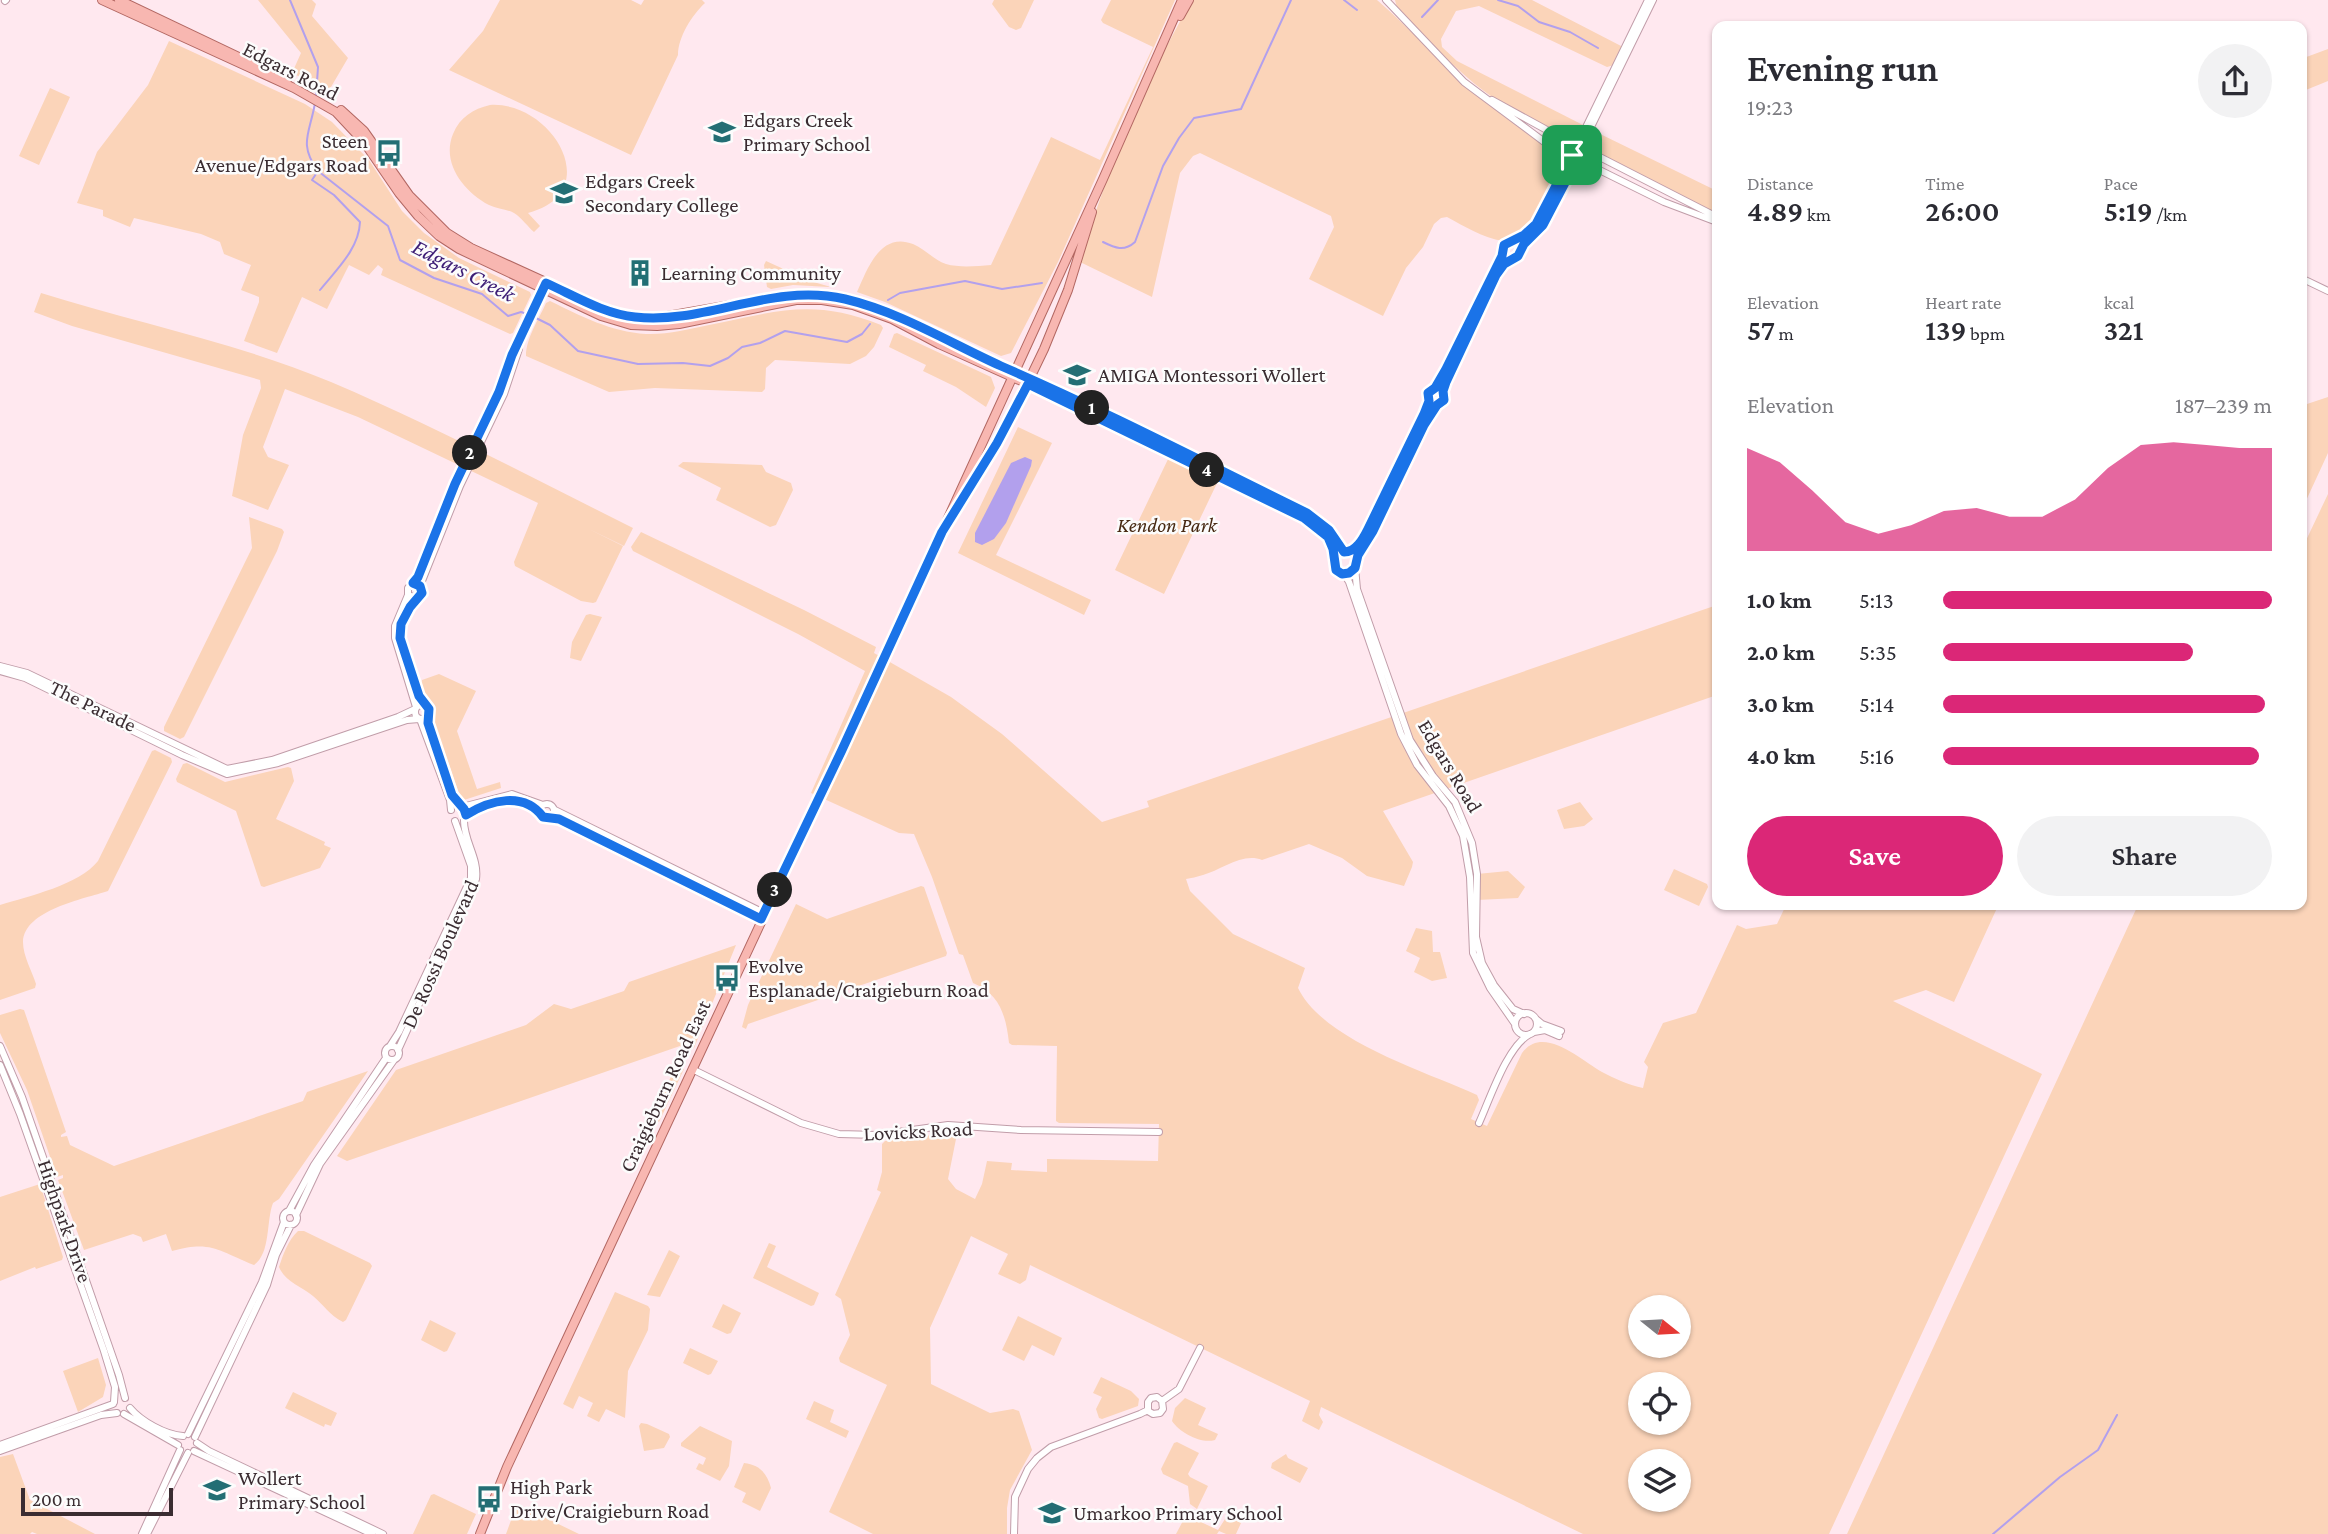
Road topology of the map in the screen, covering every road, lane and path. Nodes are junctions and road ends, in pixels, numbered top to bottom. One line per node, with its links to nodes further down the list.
1 (102, 0): 10 (main road, Edgars Road)
2 (119, 0): 10 (main road, Edgars Road)
3 (1182, 0): 8 (main road, Craigieburn Road East)
4 (1189, 0): 8 (main road, Craigieburn Road East)
5 (1383, 0): 9 (street)
6 (1648, 0): 11 (street)
7 (1653, 0): 11 (street)
8 (1162, 46): 13 (main road, Craigieburn Road East)
9 (1436, 55): 11 (street); 12 (street)
10 (304, 91): 21 (main road, Edgars Road)
11 (1579, 147): 12 (street); 14 (street)
12 (1575, 156): 15 (street); 16 (street); 17 (street)
13 (1103, 180): 23 (main road, Craigieburn Road East); 24 (main road, Craigieburn Road East)
14 (1712, 214)
15 (1712, 220)
16 (1513, 241): 17 (street); 18 (street)
17 (1520, 248): 19 (street)
18 (1503, 252): 19 (street); 25 (street)
19 (1511, 258): 26 (street)
20 (2307, 281): 22 (street)
21 (545, 287): 23 (main road, Edgars Road); 34 (street)
22 (2328, 291)
23 (1013, 374): 24 (main road, Edgars Road); 29 (main road, Craigieburn Road East)
24 (1029, 381): 29 (main road, Craigieburn Road East); 30 (street, Edgars Road); 31 (street, Edgars Road)
25 (1435, 388): 26 (street); 27 (street)
26 (1443, 391): 28 (street)
27 (1429, 401): 28 (street); 30 (street)
28 (1437, 405): 32 (street)
29 (942, 532): 49 (main road, Craigieburn Road East)
30 (1346, 552): 31 (street); 32 (street)
31 (1335, 558): 33 (street)
32 (1356, 564): 33 (street); 50 (street, Edgars Road)
33 (1344, 574): 52 (street, Edgars Road)
34 (417, 585): 35 (street); 36 (street)
35 (408, 595): 36 (street); 38 (street)
36 (417, 598): 38 (street)
37 (0, 668): 40 (street, The Parade)
38 (418, 707): 39 (street); 39 (street); 40 (street)
39 (422, 718): 40 (street); 41 (street); 43 (street)
40 (363, 732)
41 (461, 807): 42 (street); 43 (street); 45 (street)
42 (541, 808): 44 (street); 45 (street); 46 (street)
43 (451, 810): 47 (street)
44 (555, 810): 46 (street); 48 (street)
45 (465, 817): 47 (street); 56 (street, De Rossi Boulevard)
46 (550, 818): 48 (street)
47 (455, 821): 55 (street, De Rossi Boulevard)
48 (626, 850): 49 (street)
49 (763, 916): 60 (main road, Craigieburn Road East)
50 (1524, 1014): 51 (street); 52 (street)
51 (1535, 1017): 53 (street); 53 (street)
52 (1515, 1025): 53 (street); 57 (street)
53 (1531, 1034): 57 (street)
54 (0, 1046): 66 (street, Highpark Drive)
55 (390, 1046): 56 (street); 58 (street, De Rossi Boulevard)
56 (398, 1050): 58 (street, De Rossi Boulevard)
57 (1511, 1054): 61 (street)
58 (390, 1059): 63 (street)
59 (0, 1065): 68 (street, Highpark Drive)
60 (692, 1069): 62 (street, Lovicks Road); 75 (main road, Craigieburn Road East)
61 (1479, 1123)
62 (1159, 1132)
63 (292, 1213): 64 (street); 64 (street)
64 (288, 1224): 72 (street)
65 (1200, 1348): 67 (street)
66 (125, 1398): 68 (street); 69 (street)
67 (1162, 1401): 70 (street); 70 (street)
68 (113, 1403): 71 (street); 74 (street)
69 (130, 1408): 71 (street); 72 (street)
70 (1148, 1410): 82 (street)
71 (120, 1414): 73 (street); 74 (street)
72 (191, 1442): 73 (street); 73 (street); 77 (street); 78 (street); 79 (street)
73 (179, 1447): 76 (street)
74 (0, 1448)
75 (492, 1503): 80 (main road, Craigieburn Road East); 81 (main road, Craigieburn Road East)
76 (142, 1534)
77 (147, 1534)
78 (372, 1534)
79 (383, 1534)
80 (475, 1534)
81 (480, 1534)
82 (1014, 1534)

